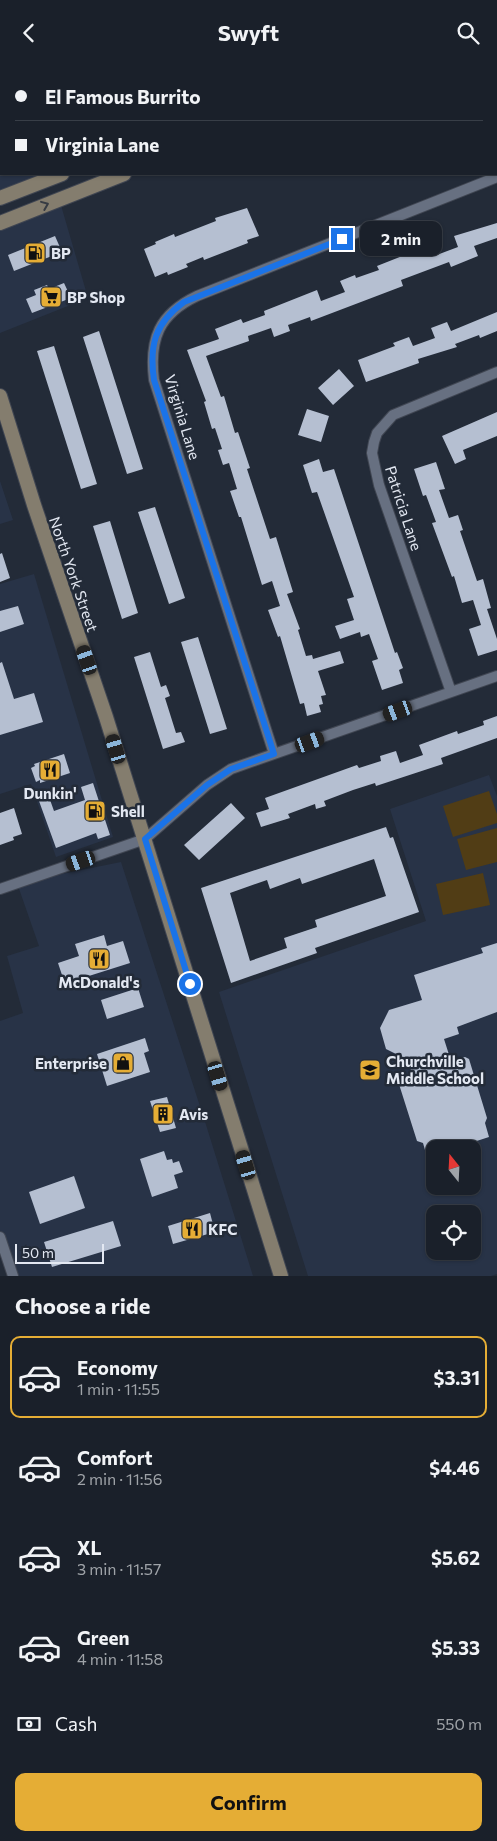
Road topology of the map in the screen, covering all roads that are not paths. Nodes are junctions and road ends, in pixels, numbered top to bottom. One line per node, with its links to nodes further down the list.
1 (59, 175): 4 (main road)
2 (121, 175): 5 (main road, one-way to 2)
3 (497, 177): 10 (street, Virginia Lane)
4 (0, 198)
5 (0, 223)
6 (497, 372): 9 (street, Patricia Lane)
7 (0, 396): 11 (main road, North York Street)
8 (497, 676): 9 (street)
9 (451, 692): 10 (street)
10 (274, 754): 11 (street)
11 (145, 839): 12 (street); 15 (main road, North York Street)
12 (0, 889)
13 (0, 1237): 14 (street)
14 (13, 1276)
15 (281, 1276)

